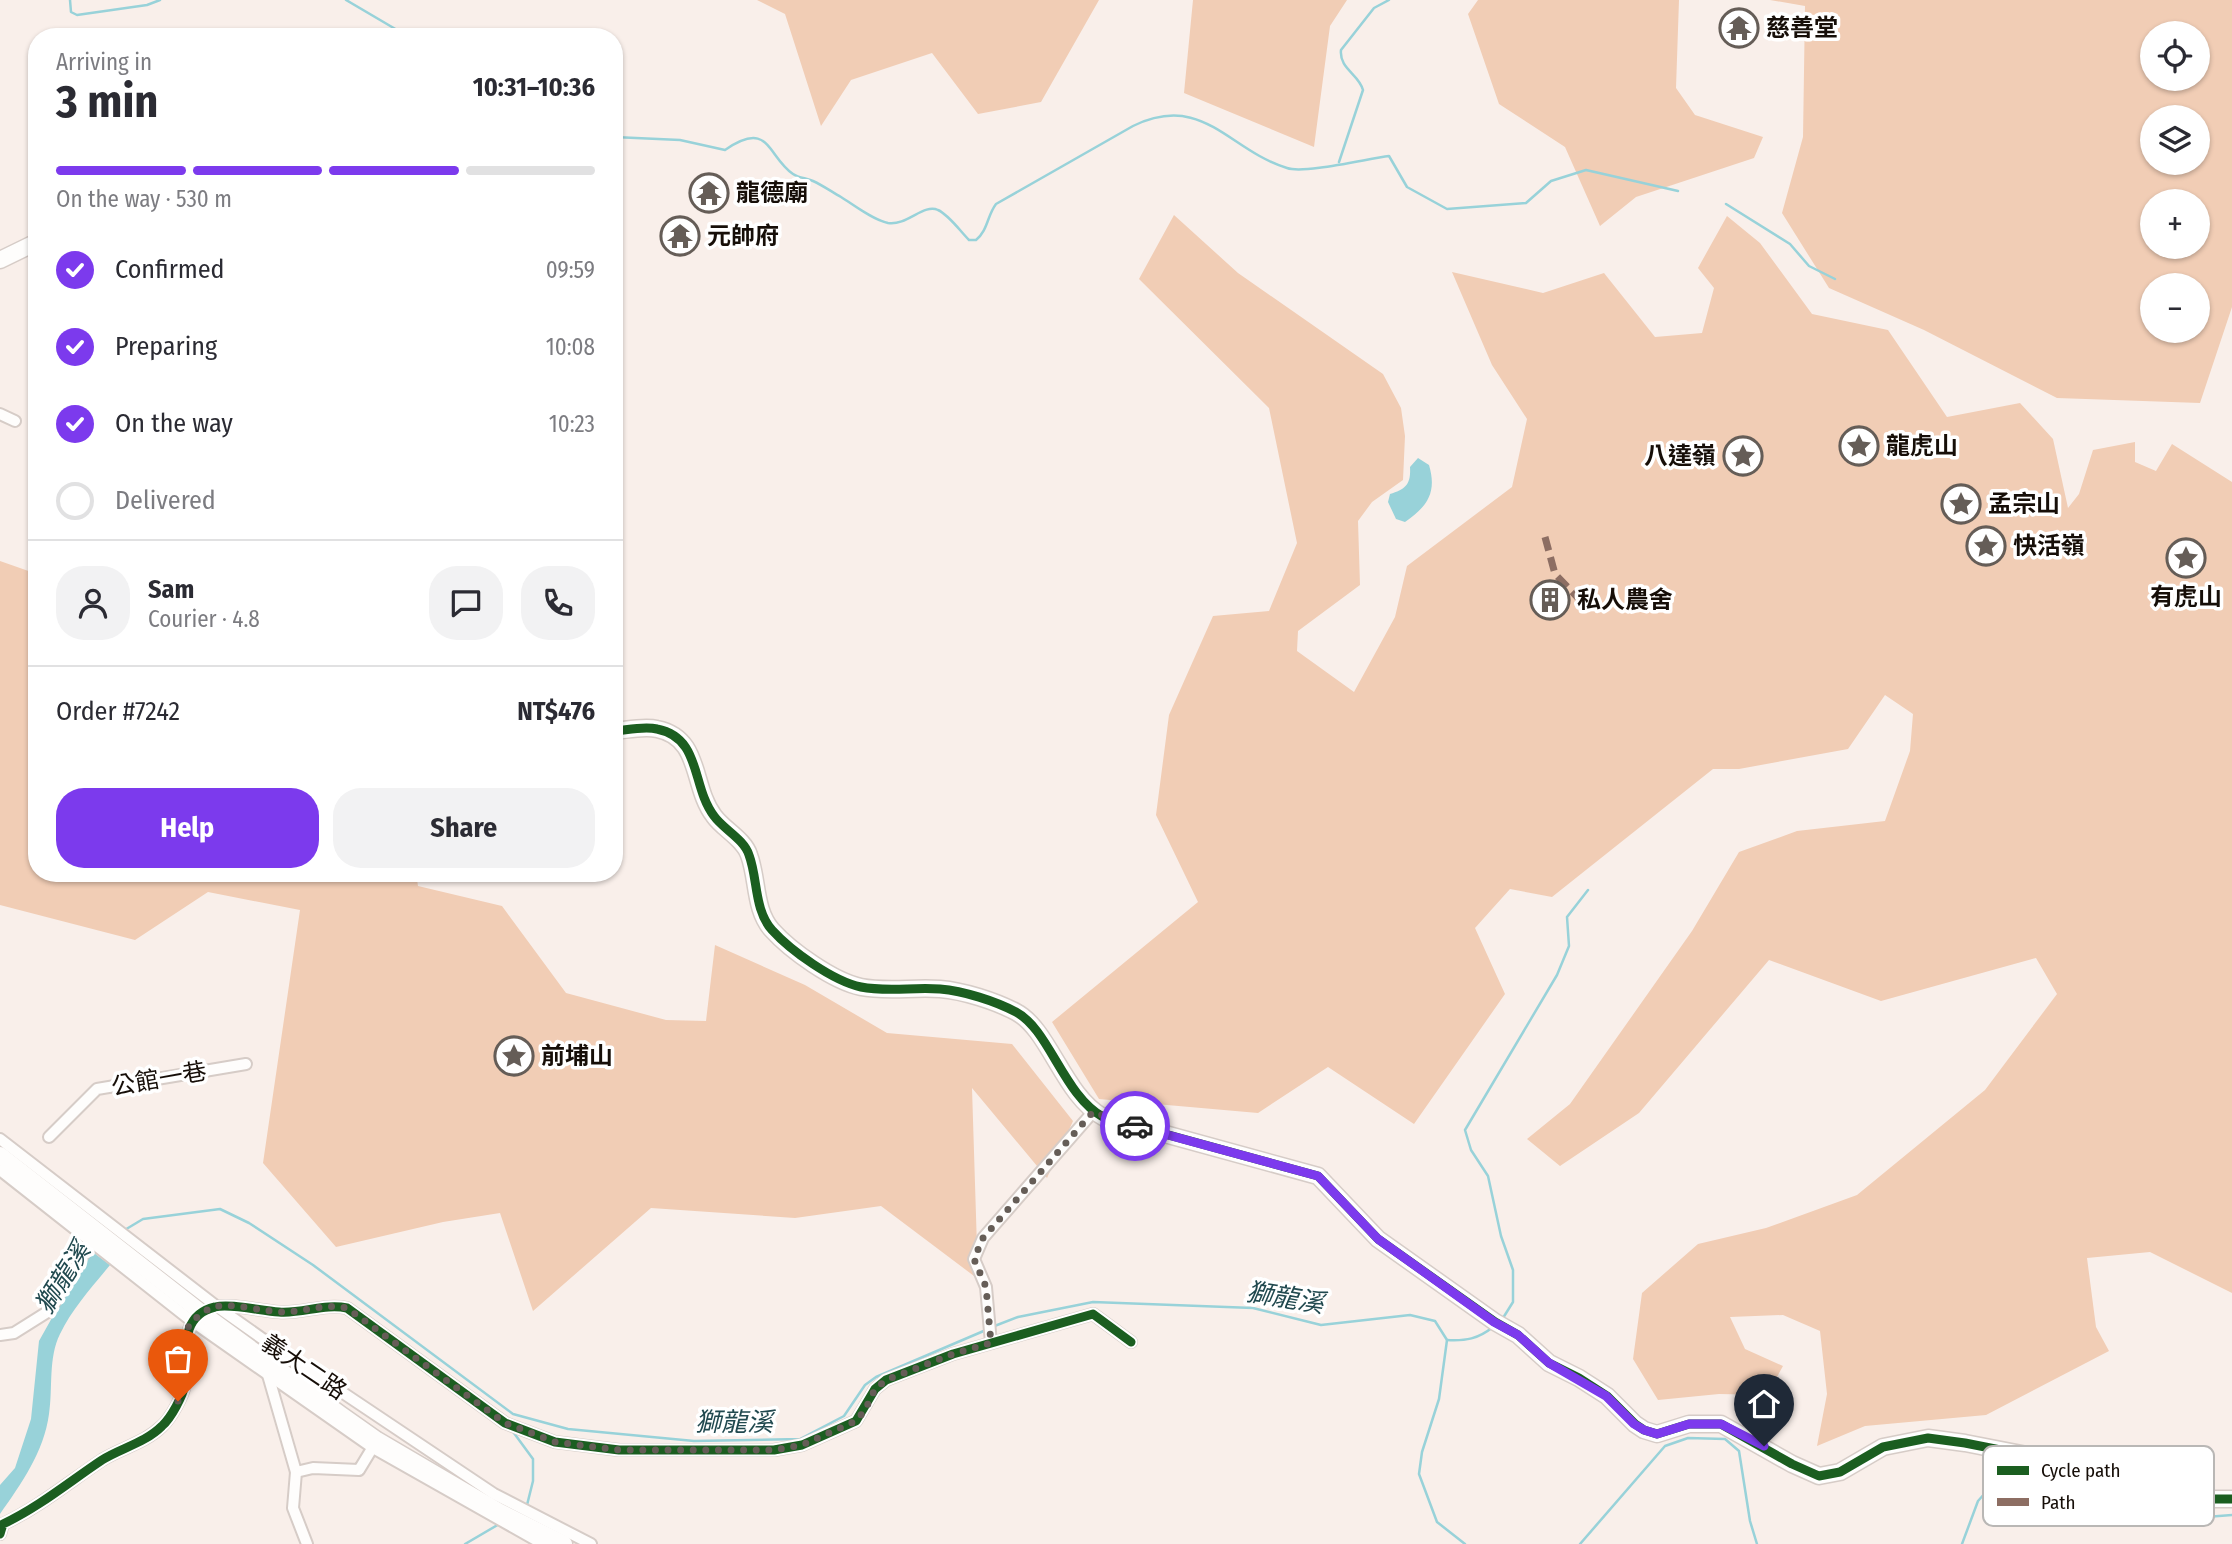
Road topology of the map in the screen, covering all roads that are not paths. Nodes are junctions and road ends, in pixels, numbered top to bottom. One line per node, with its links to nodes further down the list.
1 (28, 246): 2 (street)
2 (0, 260)
3 (0, 414): 4 (street)
4 (15, 421)
5 (623, 730): 7 (street)
6 (246, 1064): 8 (street, 公館一巷)
7 (1093, 1112): 15 (street); 20 (street)
8 (49, 1137)
9 (0, 1139): 12 (street, 義大二路)
10 (0, 1155): 12 (street, 義大二路)
11 (0, 1170): 12 (street, 義大二路)
12 (98, 1230): 13 (street, 義大二路); 14 (street)
13 (203, 1314): 15 (street); 17 (street, 義大二路); 18 (street, 義大二路); 24 (street); 28 (street, 義大二路)
14 (0, 1335)
15 (991, 1339): 16 (street)
16 (1131, 1342)
17 (264, 1359): 18 (street); 19 (street, 義大二路)
18 (268, 1375): 19 (street, 義大二路); 21 (street)
19 (375, 1444): 21 (street); 26 (street, 義大二路); 27 (street, 義大二路)
20 (1983, 1447)
21 (296, 1472): 25 (street)
22 (2214, 1499): 23 (street)
23 (2232, 1499)
24 (0, 1534)
25 (307, 1544)
26 (543, 1544)
27 (564, 1544)
28 (592, 1544)

